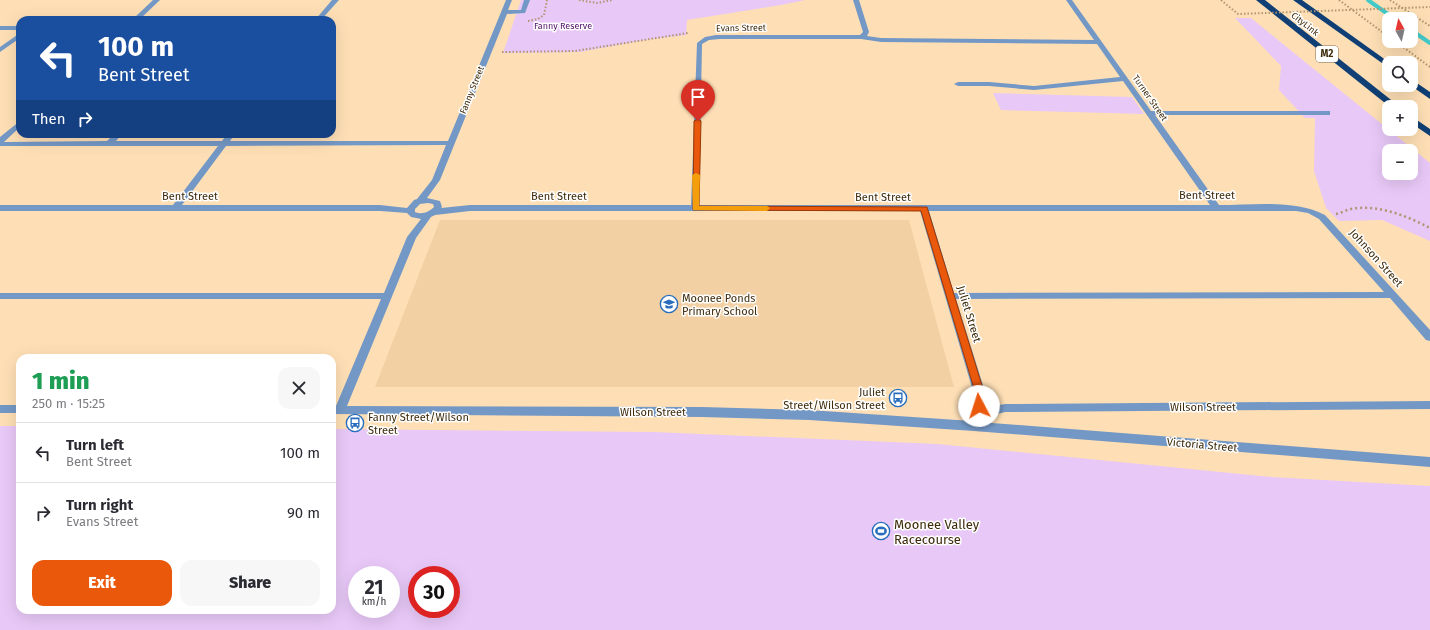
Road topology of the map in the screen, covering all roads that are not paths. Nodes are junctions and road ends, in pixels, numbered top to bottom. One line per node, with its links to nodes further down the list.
1 (157, 0): 12 (street)
2 (330, 0): 10 (street)
3 (336, 0): 10 (street)
4 (509, 0): 11 (street, Fanny Street)
5 (527, 0): 11 (street)
6 (856, 0): 16 (street)
7 (1069, 0): 18 (street, Turner Street)
8 (1260, 0): 25 (highway, CityLink / M2)
9 (1297, 0): 20 (highway, CityLink / M2)
10 (328, 7): 13 (street)
11 (504, 12): 34 (street, Fanny Street)
12 (139, 16)
13 (321, 16)
14 (0, 28): 15 (street)
15 (16, 28)
16 (860, 37): 18 (street); 44 (street, Evans Street)
17 (16, 38): 19 (street)
18 (1099, 42): 21 (street, Turner Street)
19 (0, 50)
20 (1382, 61)
21 (1124, 79): 22 (street); 26 (street, Turner Street)
22 (958, 84)
23 (1418, 87): 24 (highway)
24 (1430, 96)
25 (1387, 100)
26 (1149, 113): 27 (street); 39 (street, Turner Street)
27 (1327, 113)
28 (1418, 124): 30 (highway)
29 (16, 127): 33 (street)
30 (1430, 133)
31 (114, 138): 36 (street)
32 (228, 138): 37 (street)
33 (0, 141)
34 (451, 143): 37 (street); 38 (street, Fanny Street)
35 (0, 144): 36 (street)
36 (109, 144): 37 (street)
37 (224, 144): 41 (street)
38 (436, 180): 42 (street, Fanny Street); 43 (street, Fanny Street)
39 (1216, 207): 45 (street, Bent Street); 46 (street, Bent Street)
40 (0, 208): 41 (street, Bent Street)
41 (175, 208): 42 (street, Bent Street)
42 (414, 208): 43 (street); 43 (street); 47 (street)
43 (433, 208): 44 (street, Bent Street); 47 (street)
44 (695, 208): 45 (street, Bent Street)
45 (924, 208): 51 (street, Juliet Street)
46 (1296, 208): 48 (street, Johnson Street)
47 (412, 237): 50 (street)
48 (1393, 295): 51 (street); 52 (street, Johnson Street)
49 (0, 296): 50 (street)
50 (388, 296): 56 (street)
51 (951, 296): 57 (street, Juliet Street)
52 (1430, 337)
53 (1430, 405): 57 (street, Wilson Street)
54 (0, 409): 55 (street)
55 (16, 409)
56 (336, 410): 58 (street, Wilson Street)
57 (978, 414): 58 (street, Juliet Street)
58 (974, 426): 59 (street, Victoria Street)
59 (1430, 462)

